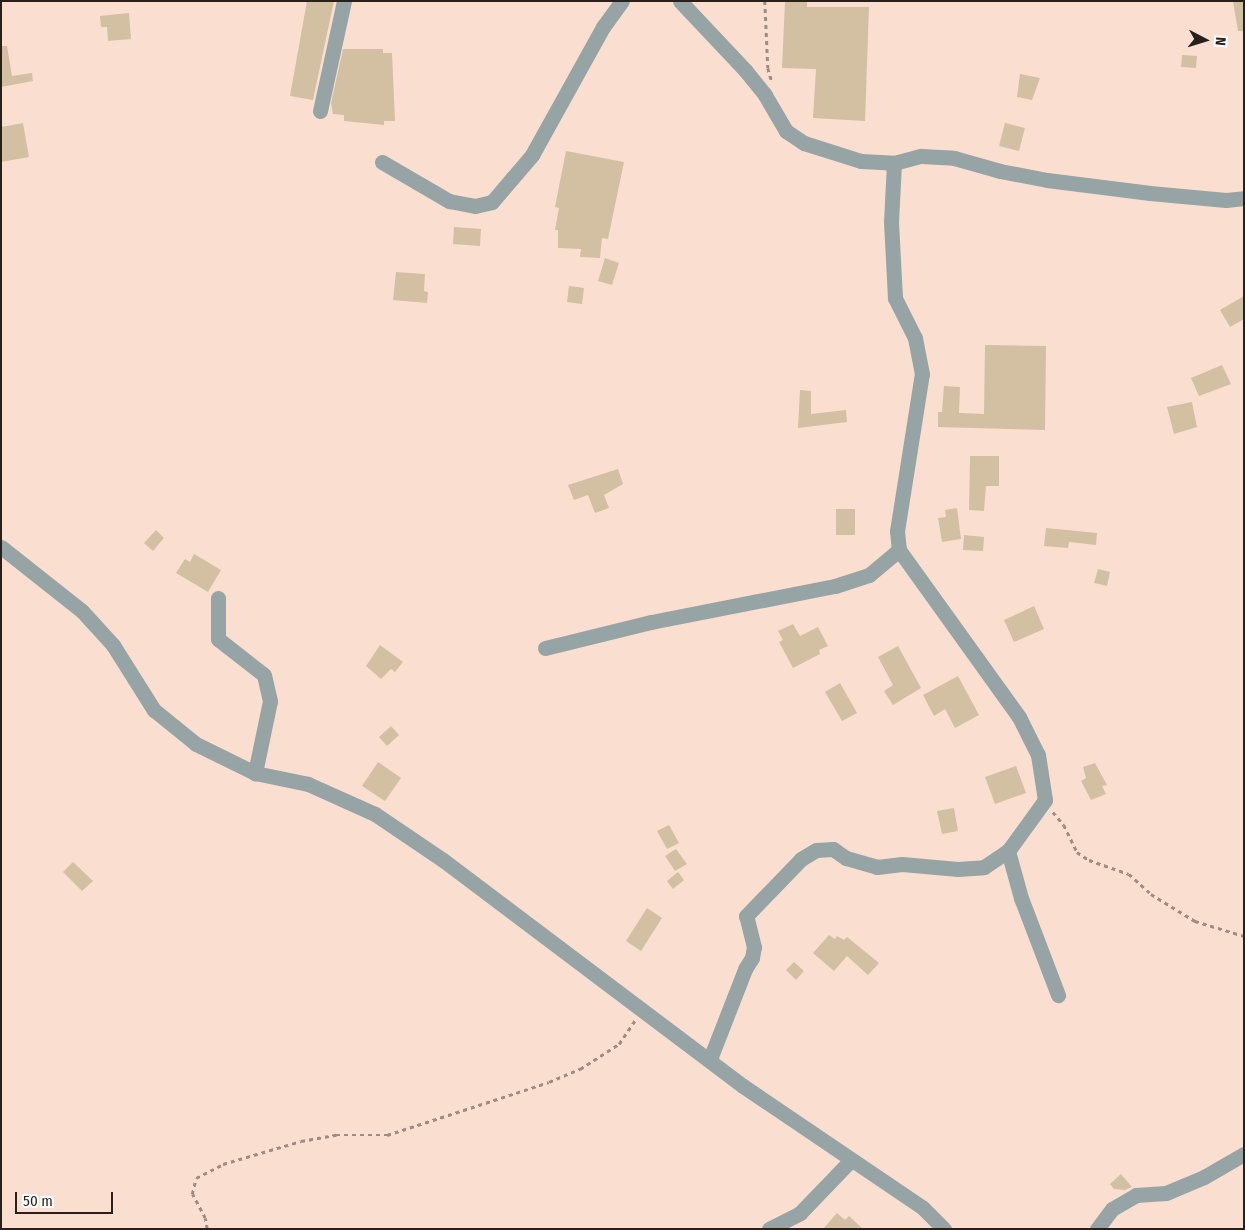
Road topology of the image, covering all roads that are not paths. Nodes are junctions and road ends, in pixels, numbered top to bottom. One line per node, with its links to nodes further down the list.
1 (344, 1): 4 (street)
2 (622, 1): 5 (street)
3 (680, 1): 6 (street)
4 (320, 111)
5 (382, 162)
6 (894, 162): 7 (street); 9 (street)
7 (1244, 198)
8 (1, 547): 12 (street)
9 (899, 550): 11 (street); 13 (street)
10 (218, 598): 12 (street)
11 (545, 648)
12 (255, 772): 15 (street)
13 (1008, 851): 14 (street); 15 (street)
14 (1058, 995)
15 (710, 1059): 17 (street)
16 (1244, 1154): 20 (street)
17 (850, 1161): 18 (street); 19 (street)
18 (769, 1229)
19 (944, 1229)
20 (1096, 1229)

